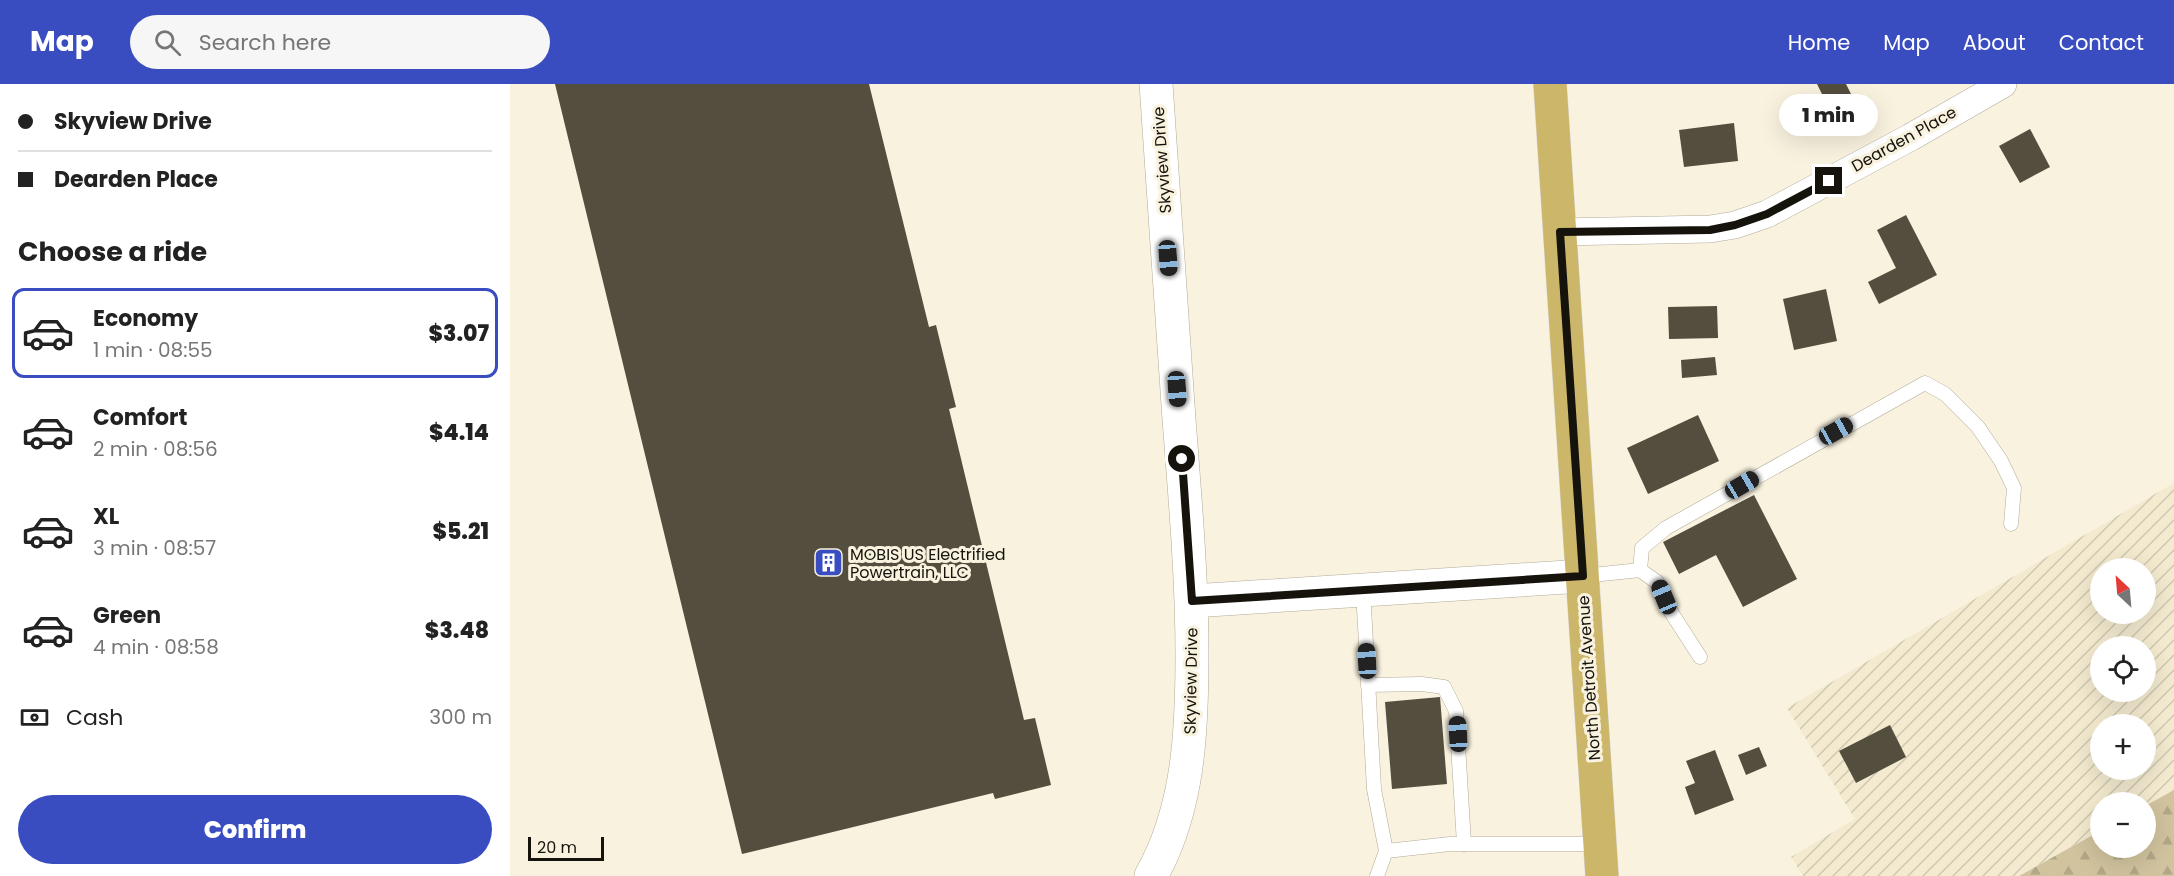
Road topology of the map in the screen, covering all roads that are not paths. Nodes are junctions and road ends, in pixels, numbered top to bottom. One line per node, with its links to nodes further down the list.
1 (1156, 84): 9 (street, Skyview Drive)
2 (1550, 84): 4 (main road, North Detroit Avenue)
3 (2003, 84): 4 (street, Dearden Place)
4 (1560, 232): 7 (main road, North Detroit Avenue)
5 (2011, 524): 6 (lane)
6 (1640, 570): 7 (lane); 10 (lane)
7 (1583, 576): 8 (street); 13 (main road, North Detroit Avenue)
8 (1363, 590): 9 (street); 11 (lane)
9 (1192, 601): 15 (street, Skyview Drive)
10 (1700, 657)
11 (1368, 685): 12 (lane); 14 (lane)
12 (1464, 844): 13 (lane); 14 (lane)
13 (1600, 844): 17 (main road, North Detroit Avenue)
14 (1386, 851): 16 (lane)
15 (1151, 876)
16 (1377, 876)
17 (1602, 876)

